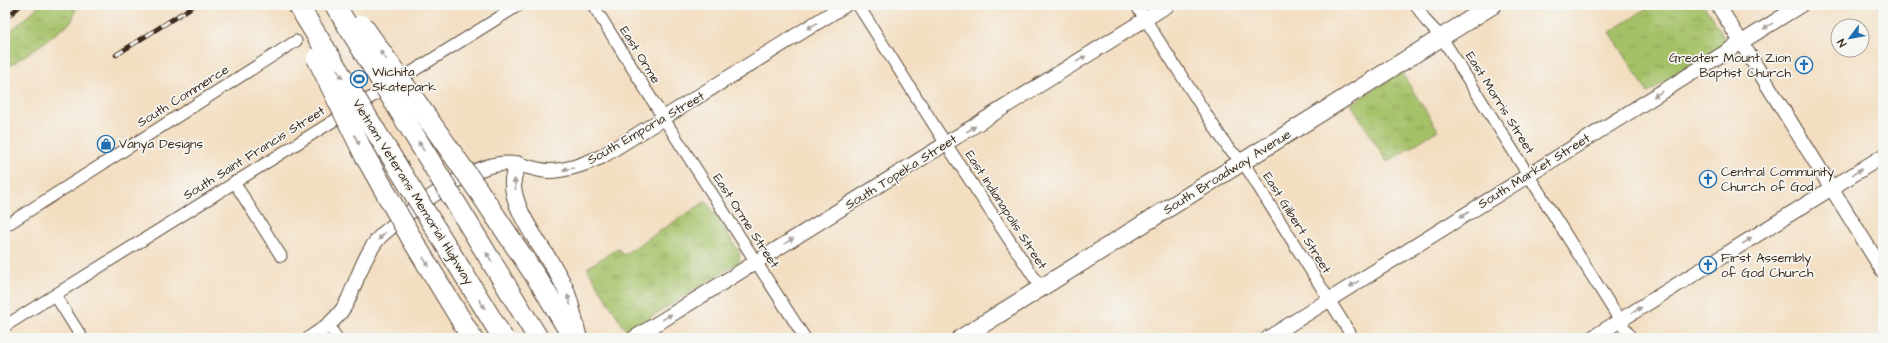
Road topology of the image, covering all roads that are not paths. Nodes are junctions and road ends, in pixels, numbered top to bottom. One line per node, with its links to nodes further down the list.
1 (290, 5): 40 (highway, one-way to 40, bridge)
2 (298, 5): 41 (highway, Vietnam Veterans Memorial Highway, one-way to 41, bridge)
3 (335, 5): 42 (highway, one-way to 3, bridge)
4 (348, 5): 43 (highway, one-way to 4, bridge)
5 (519, 5): 25 (street, South Saint Francis Street)
6 (594, 5): 19 (street, East Orme)
7 (845, 5): 19 (street, South Emporia Street, one-way to 19)
8 (858, 5): 20 (street, East Indianapolis Street)
9 (1136, 5): 15 (street, East Gilbert Street)
10 (1168, 5): 15 (street, South Topeka Street)
11 (1416, 5): 16 (street, East Morris Street)
12 (1493, 5): 16 (main road, South Broadway Avenue)
13 (1718, 5): 18 (street)
14 (1801, 5): 18 (street, South Market Street, one-way to 18)
15 (1145, 19): 20 (street, South Topeka Street, one-way to 15); 22 (street, East Gilbert Street)
16 (1442, 38): 22 (main road, South Broadway Avenue); 24 (street, East Morris Street)
17 (296, 41): 27 (street, South Commerce)
18 (1740, 42): 24 (street, South Market Street, one-way to 24); 26 (street)
19 (664, 119): 23 (street, South Emporia Street, one-way to 23); 29 (street, East Orme Street)
20 (946, 144): 29 (street, South Topeka Street, one-way to 20); 31 (street, East Indianapolis Street)
21 (1883, 156): 26 (street, one-way to 21)
22 (1243, 162): 31 (main road, South Broadway Avenue); 33 (street, East Gilbert Street)
23 (517, 164): 36 (street, South Emporia Street, one-way to 36); 44 (main road, one-way to 23)
24 (1529, 175): 33 (street, South Market Street, one-way to 33); 34 (street, East Morris Street)
25 (234, 182): 28 (street); 32 (street, South Saint Francis Street)
26 (1831, 189): 30 (street); 34 (street, one-way to 26)
27 (5, 226)
28 (281, 256)
29 (756, 262): 45 (street, South Topeka Street, one-way to 29); 46 (street, East Orme Street)
30 (1883, 271)
31 (1041, 288): 47 (main road, South Broadway Avenue)
32 (55, 295): 35 (street, South Saint Francis Street); 37 (street)
33 (1329, 300): 48 (street, South Market Street); 49 (street, East Gilbert Street)
34 (1620, 320): 50 (street); 51 (street, East Morris Street)
35 (5, 326)
36 (329, 326): 38 (street, South Emporia Street); 39 (street)
37 (82, 338)
38 (310, 338)
39 (337, 338)
40 (472, 338)
41 (503, 338)
42 (538, 338)
43 (573, 338)
44 (579, 338)
45 (634, 338)
46 (806, 338)
47 (961, 338)
48 (1268, 338)
49 (1353, 338)
50 (1592, 338)
51 (1631, 338)

